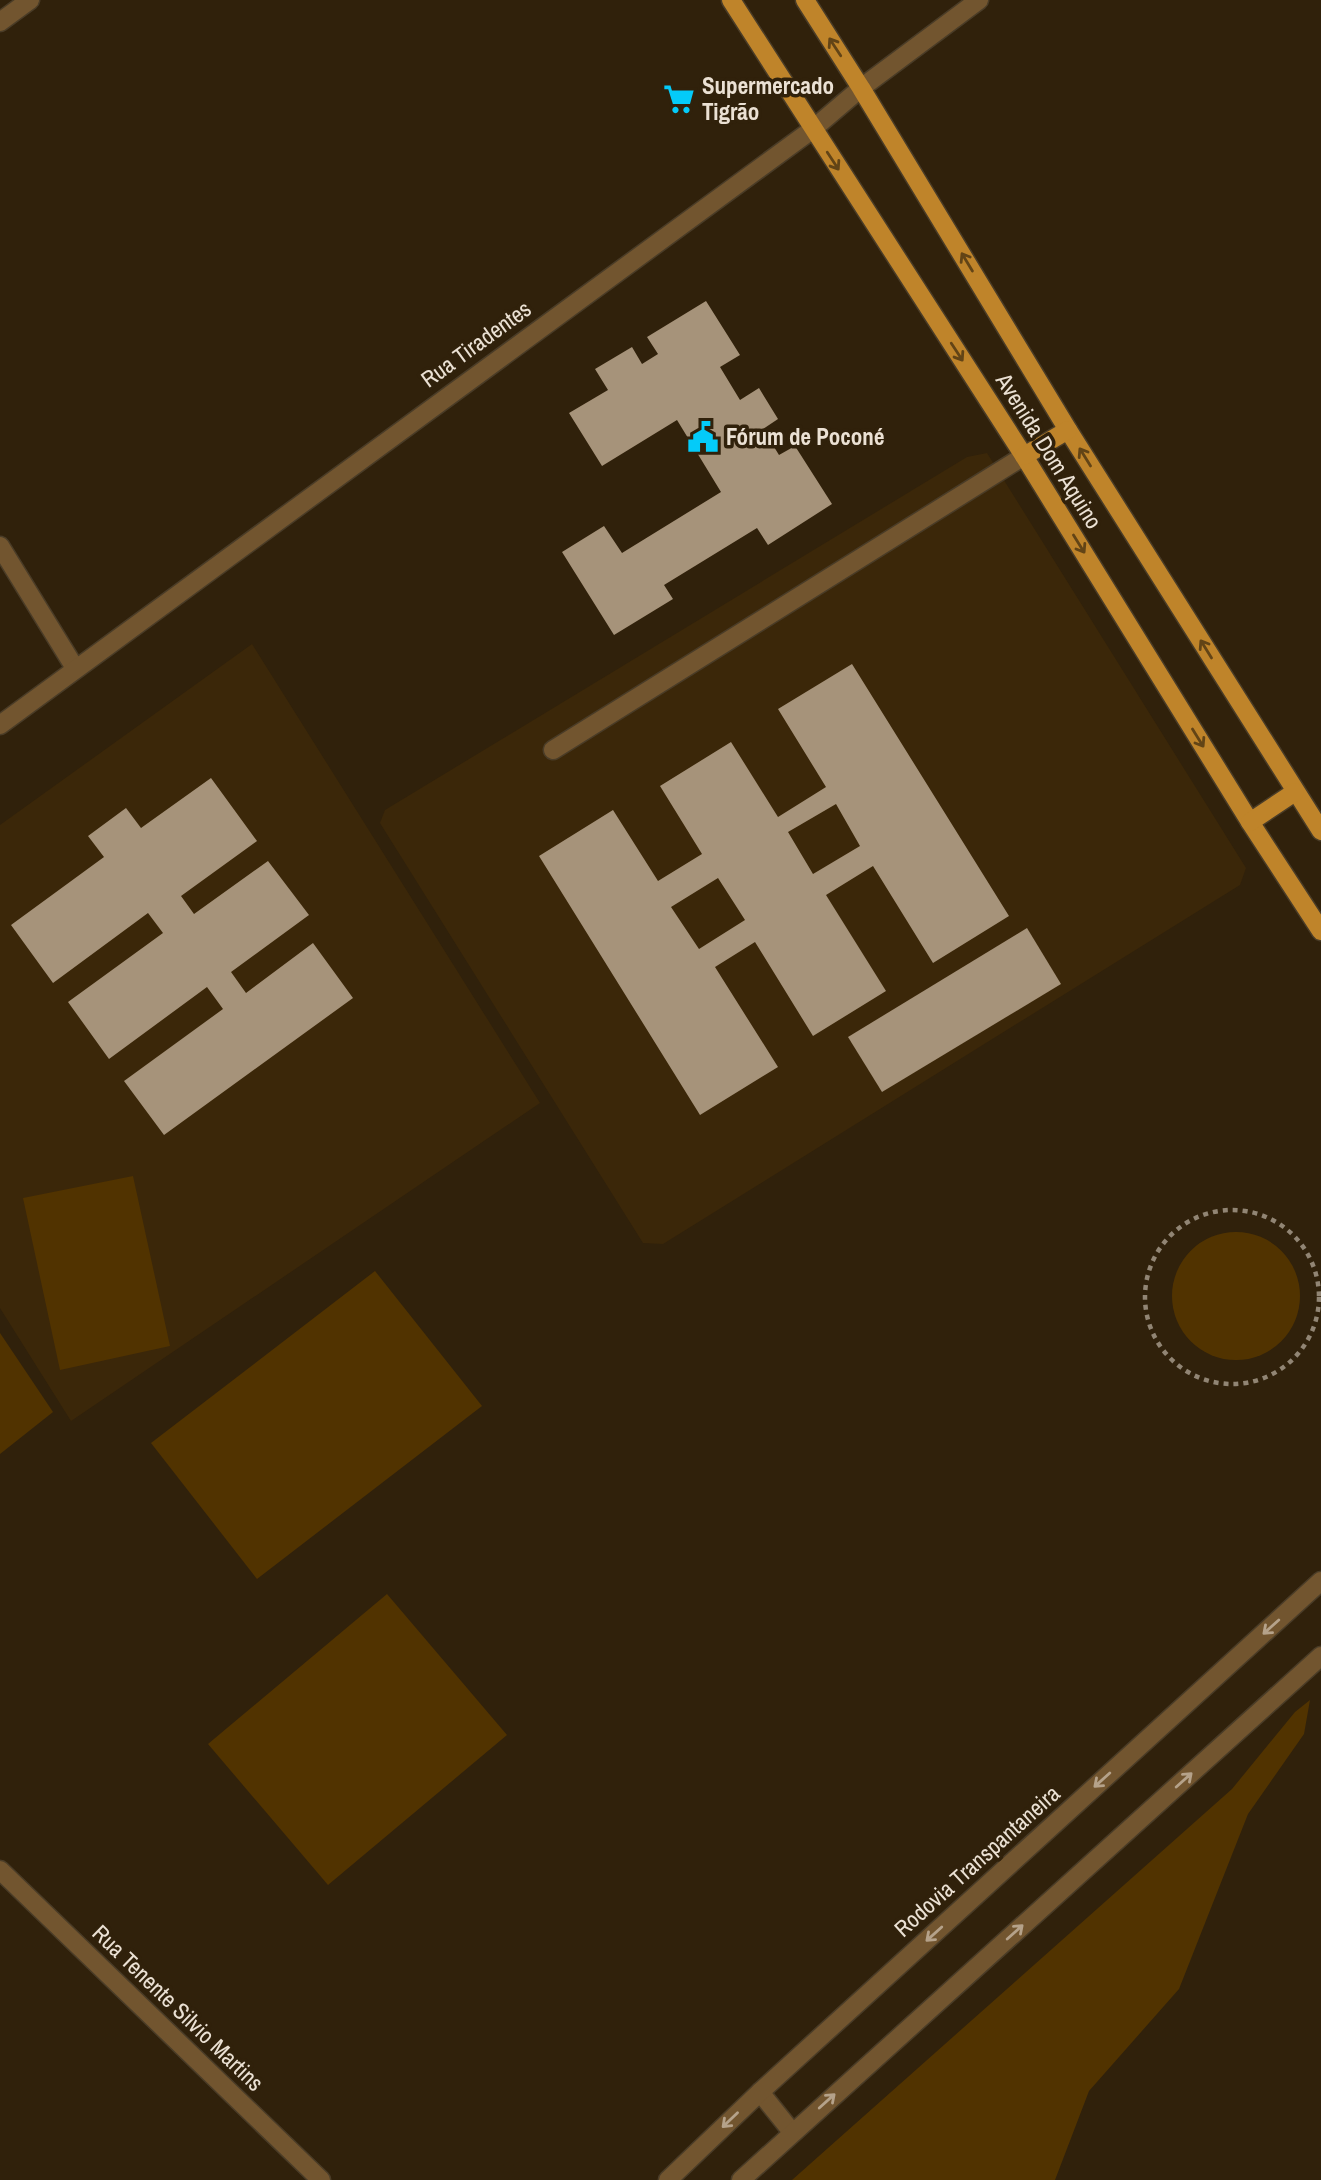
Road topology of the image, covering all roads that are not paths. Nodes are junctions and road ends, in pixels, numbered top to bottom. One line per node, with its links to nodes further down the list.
1 (30, 0): 5 (street)
2 (731, 0): 7 (main road, Avenida Dom Aquino)
3 (804, 0): 6 (main road, Avenida Dom Aquino, one-way to 3)
4 (979, 0): 6 (street, Rua Tiradentes)
5 (0, 22)
6 (861, 88): 7 (street, Rua Tiradentes); 8 (main road, Avenida Dom Aquino, one-way to 6)
7 (813, 129): 9 (main road, Avenida Dom Aquino, one-way to 9); 11 (street, Rua Tiradentes)
8 (1068, 430): 9 (main road); 14 (main road, Avenida Dom Aquino, one-way to 8)
9 (1024, 456): 13 (street); 15 (main road, Avenida Dom Aquino, one-way to 15)
10 (0, 546): 11 (street)
11 (75, 668): 12 (street, Rua Tiradentes)
12 (0, 725)
13 (553, 750)
14 (1295, 792): 15 (main road); 16 (main road, Avenida Dom Aquino)
15 (1250, 822): 17 (main road, Avenida Dom Aquino)
16 (1321, 831)
17 (1321, 931)
18 (1321, 1581): 21 (street, Rodovia Transpantaneira, one-way to 21)
19 (1321, 1656): 22 (street, one-way to 19)
20 (0, 1870): 23 (street, Rua Tenente Silvio Martins)
21 (760, 2092): 22 (street); 24 (street, Rodovia Transpantaneira, one-way to 24)
22 (792, 2132): 25 (street)
23 (321, 2180)
24 (668, 2180)
25 (741, 2180)

